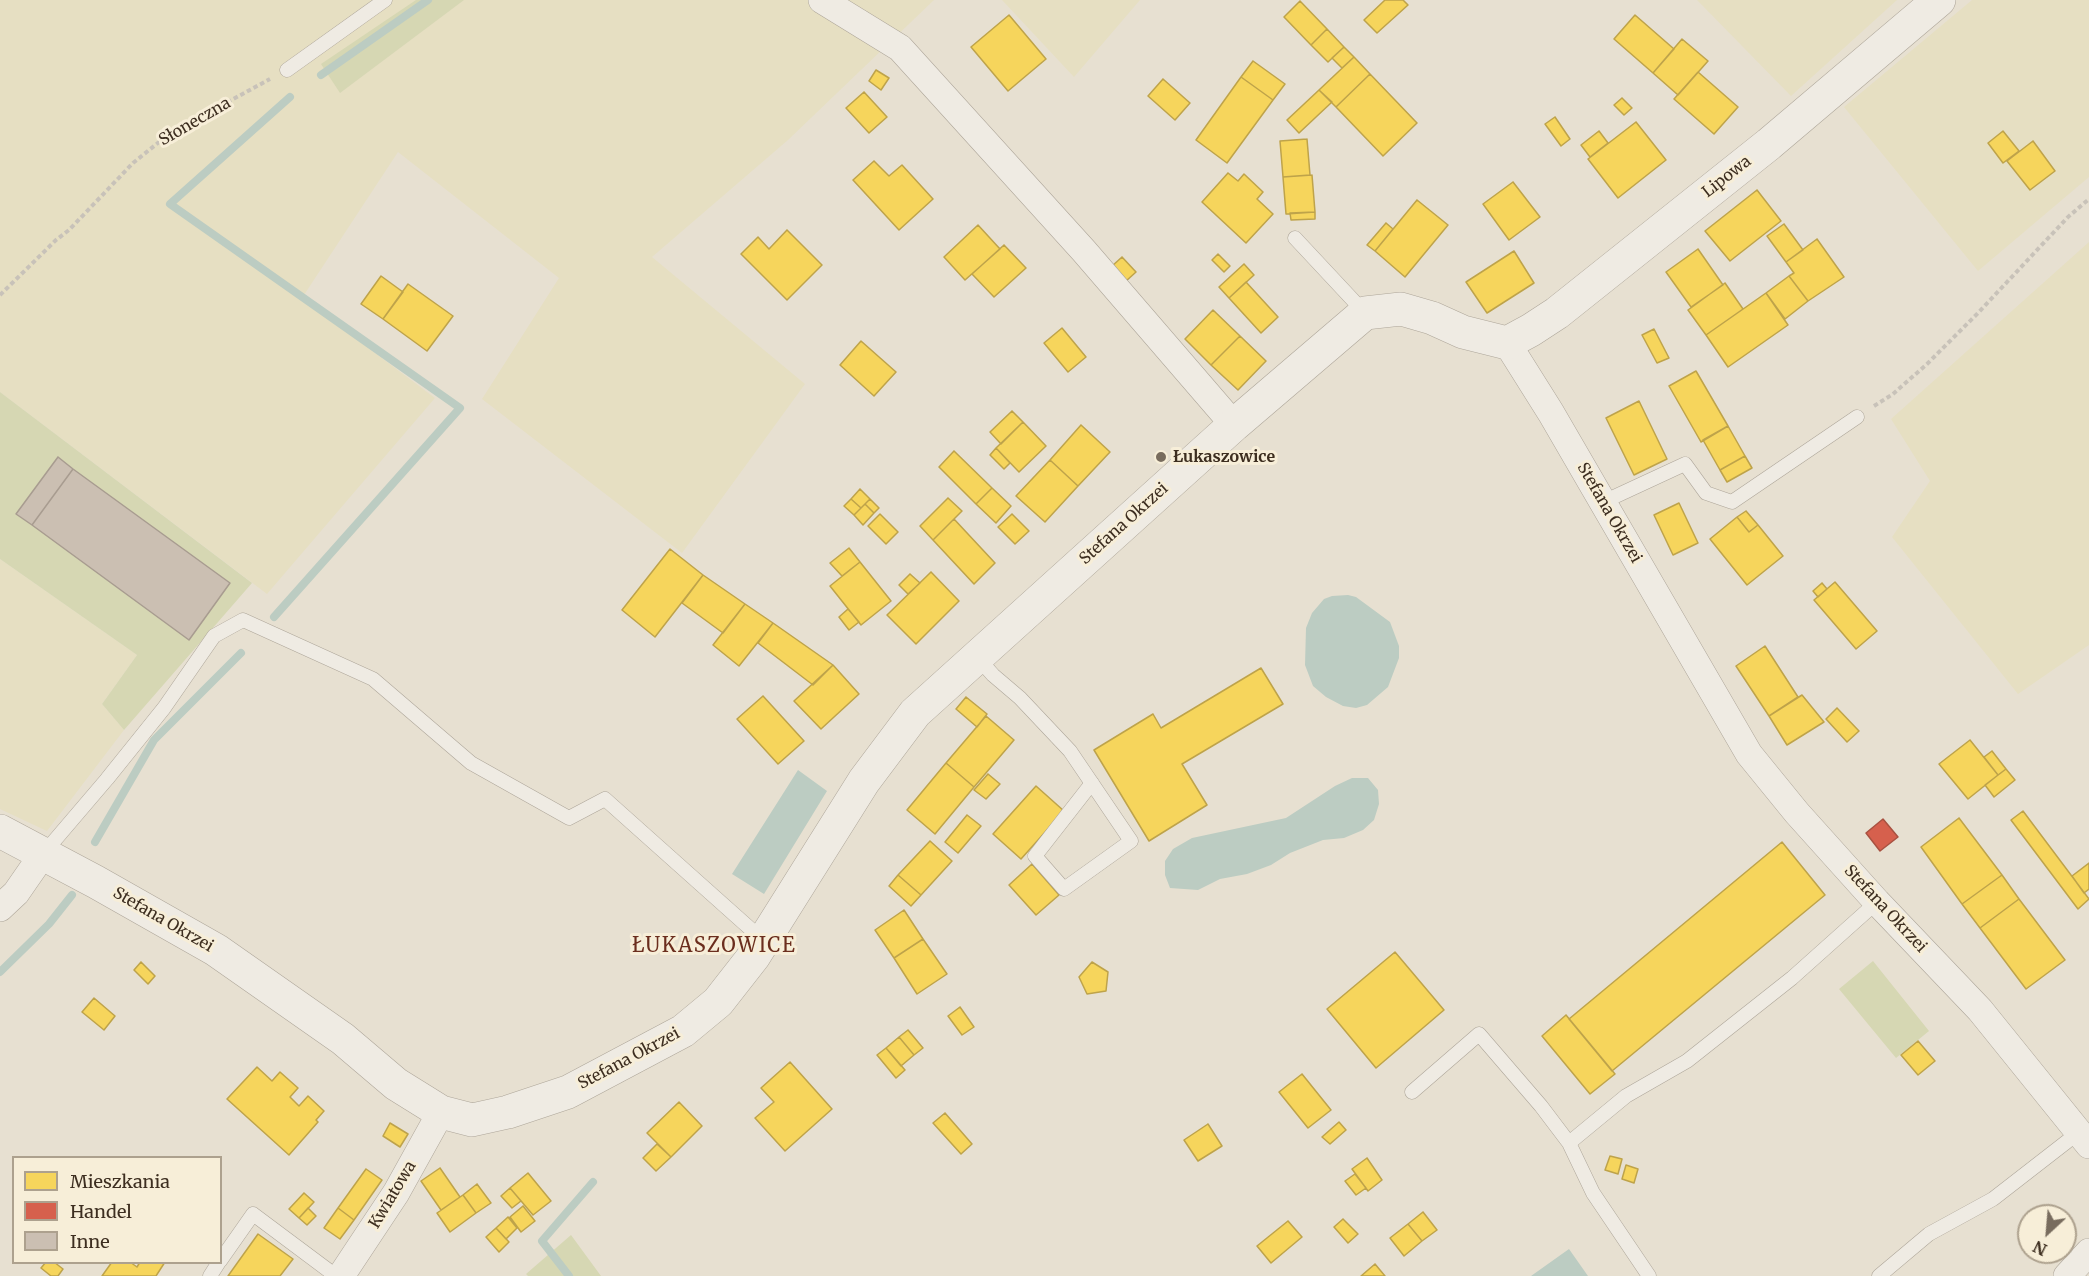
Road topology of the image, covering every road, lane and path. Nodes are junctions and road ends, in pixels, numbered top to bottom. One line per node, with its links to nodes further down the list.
1 (385, 0): 4 (lane)
2 (822, 0): 11 (street)
3 (1939, 0): 9 (street, Lipowa)
4 (287, 70): 7 (path, Słoneczna)
5 (2089, 199): 10 (path)
6 (1295, 238): 8 (lane)
7 (0, 296)
8 (1365, 313): 9 (street); 11 (street, Stefana Okrzei)
9 (1507, 343): 12 (street, Stefana Okrzei)
10 (1857, 417): 12 (lane)
11 (1234, 425): 13 (street, Stefana Okrzei)
12 (1603, 502): 17 (street, Stefana Okrzei)
13 (977, 657): 14 (lane); 19 (street, Stefana Okrzei)
14 (1092, 783): 14 (lane)
15 (0, 831): 16 (street, Stefana Okrzei)
16 (43, 854): 18 (street); 19 (lane); 21 (street, Stefana Okrzei)
17 (1877, 902): 22 (street, Stefana Okrzei); 23 (lane)
18 (0, 908)
19 (764, 941): 21 (street, Stefana Okrzei)
20 (1412, 1092): 23 (lane)
21 (441, 1112): 27 (street, Kwiatowa)
22 (2083, 1139): 29 (lane)
23 (1569, 1143): 28 (lane)
24 (2089, 1252): 30 (street)
25 (222, 1259): 26 (lane)
26 (336, 1276)
27 (341, 1276)
28 (1649, 1276)
29 (1879, 1276)
30 (2067, 1276)

